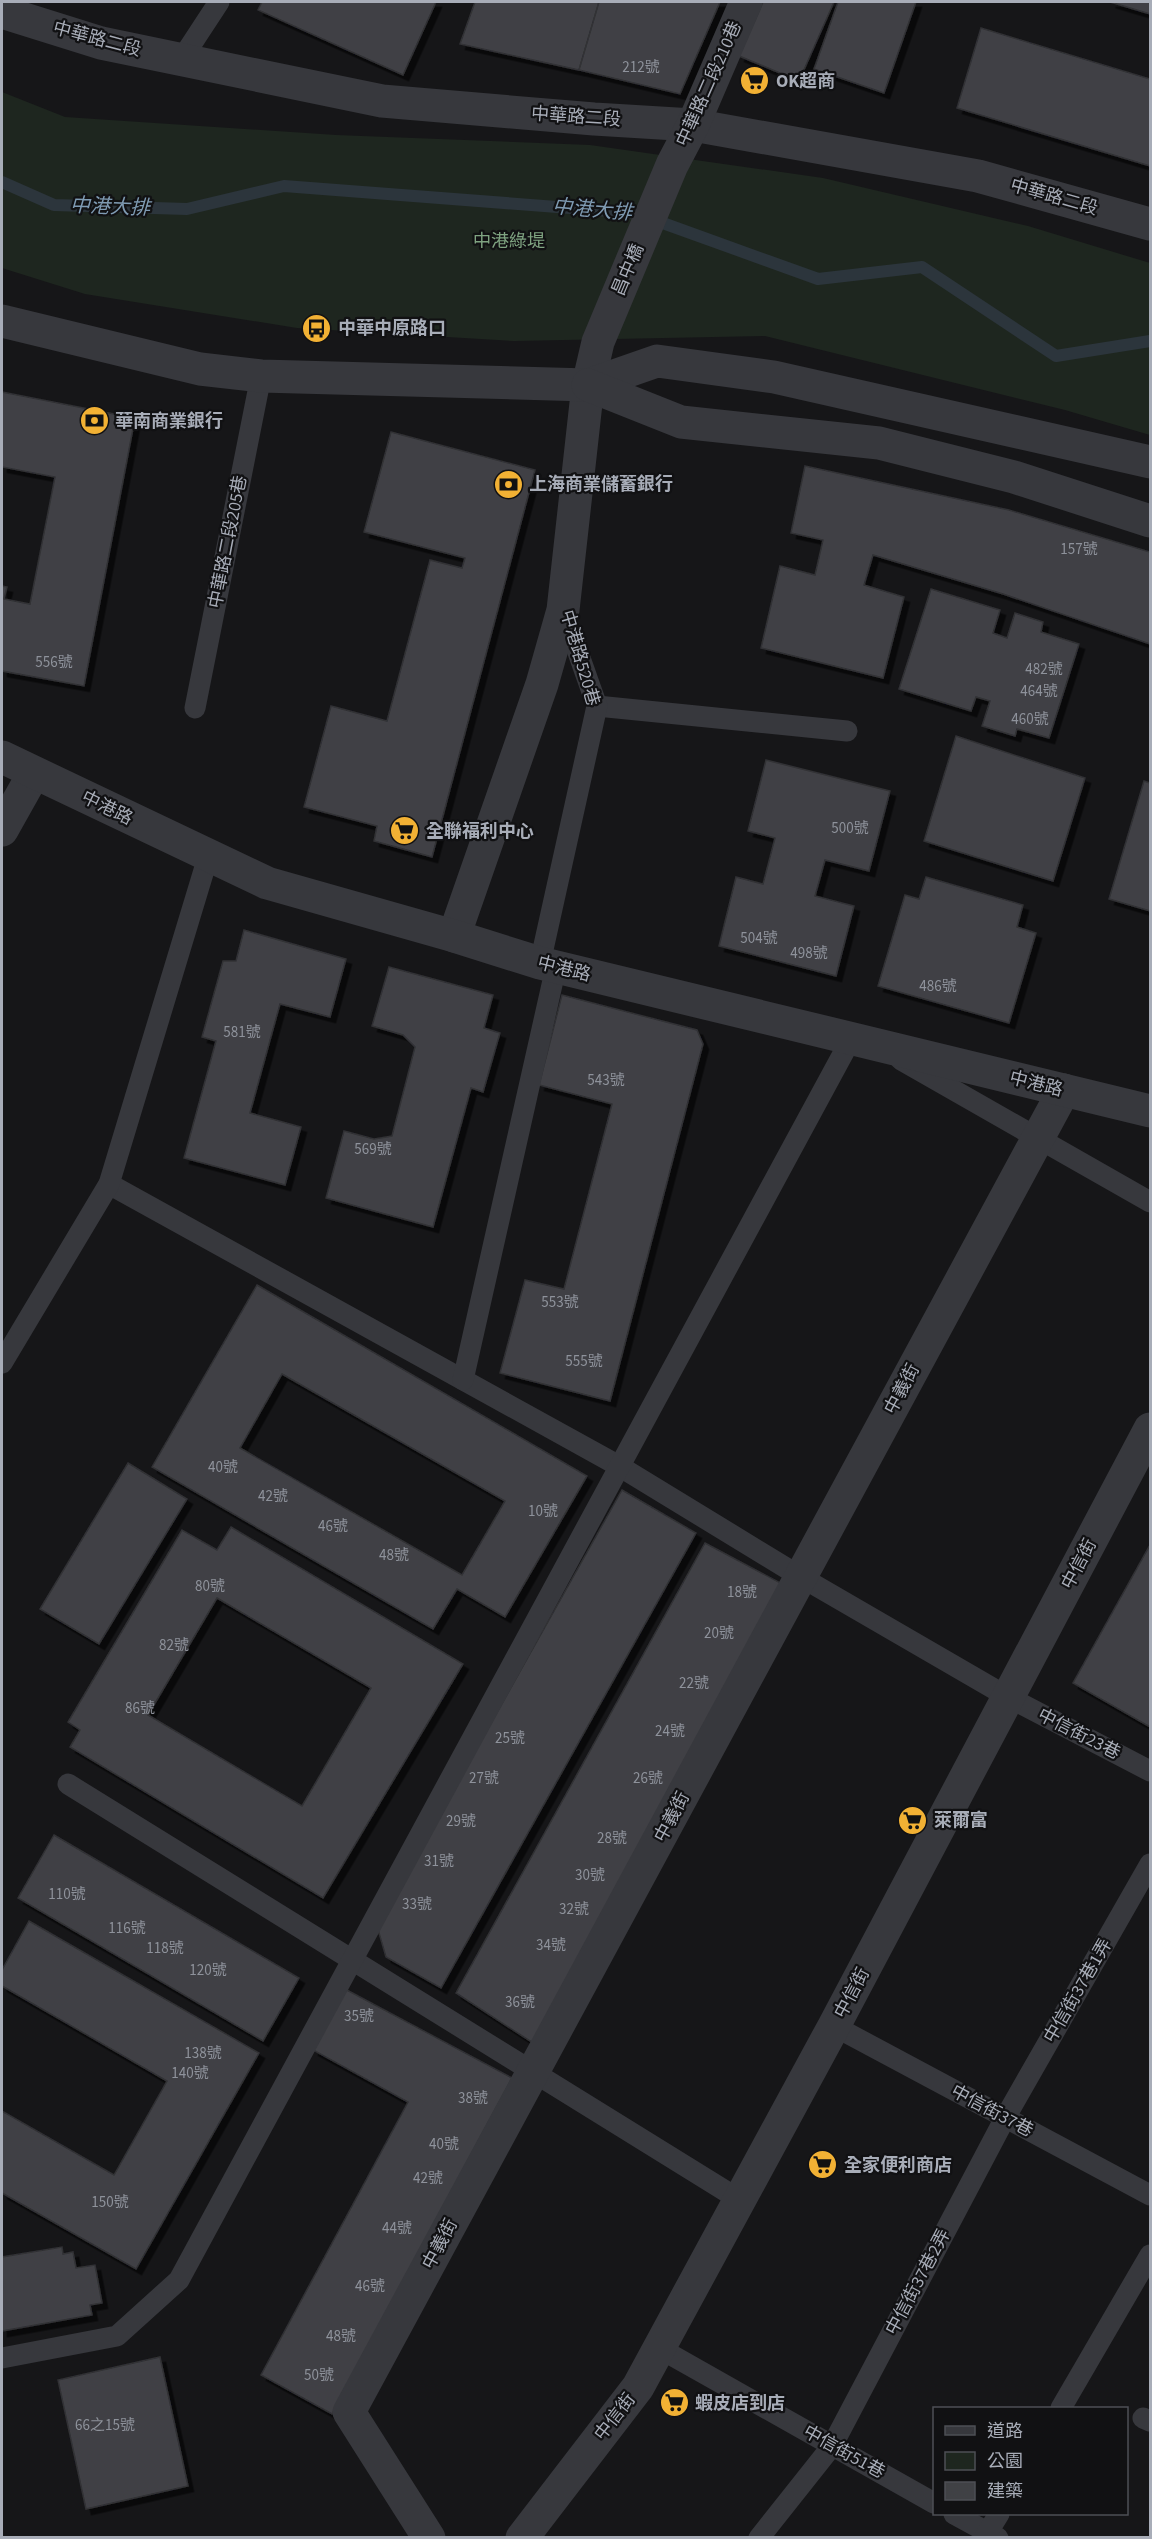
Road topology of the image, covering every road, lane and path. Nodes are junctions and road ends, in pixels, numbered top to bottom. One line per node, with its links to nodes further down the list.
1 (219, 2): 4 (lane)
2 (746, 2): 5 (street, 中華路二段210巷)
3 (2, 12): 4 (street, 中華路二段)
4 (181, 60): 5 (street, 中華路二段)
5 (693, 125): 6 (street, 中華路二段210巷); 7 (street, 中華路二段)
6 (672, 165): 10 (street, 昌中橋)
7 (1150, 224)
8 (2, 321): 9 (street)
9 (261, 376): 10 (street); 15 (lane, 中華路二段205巷)
10 (588, 385): 11 (street); 12 (street); 13 (street, 中港路520巷)
11 (1150, 462)
12 (1150, 521)
13 (563, 610): 14 (lane, 中港路520巷); 21 (street)
14 (597, 706): 16 (lane); 22 (lane, 中港路520巷)
15 (195, 708)
16 (847, 731)
17 (2, 757): 18 (street, 中港路)
18 (34, 773): 19 (street); 20 (street, 中港路)
19 (2, 830)
20 (208, 856): 21 (street, 中港路); 27 (lane)
21 (454, 936): 22 (street, 中港路)
22 (548, 965): 23 (street, 中港路); 30 (lane, 中港路520巷)
23 (862, 1042): 24 (street, 中港路); 26 (lane); 32 (lane)
24 (1064, 1090): 25 (street, 中港路); 26 (street, 中義街)
25 (1150, 1111)
26 (1037, 1138): 28 (lane); 33 (street, 中義街)
27 (109, 1184): 29 (lane); 30 (lane, 中信街23巷)
28 (1150, 1202)
29 (2, 1363)
30 (463, 1380): 32 (lane, 中信街23巷)
31 (1150, 1429): 34 (street, 中信街)
32 (619, 1467): 33 (lane, 中信街23巷); 38 (lane)
33 (801, 1577): 34 (lane, 中信街23巷); 40 (street, 中義街)
34 (1008, 1697): 35 (lane, 中信街23巷); 39 (street, 中信街)
35 (1150, 1771)
36 (68, 1784): 38 (lane)
37 (1150, 1864): 41 (lane, 中信街37巷1弄)
38 (352, 1961): 40 (lane); 46 (lane)
39 (834, 2026): 41 (lane, 中信街37巷); 43 (street, 中信街)
40 (533, 2073): 43 (lane); 53 (street, 中義街)
41 (1005, 2118): 42 (lane, 中信街37巷); 48 (lane, 中信街37巷2弄)
42 (1150, 2195)
43 (740, 2200): 45 (street, 中信街)
44 (1150, 2255): 47 (lane)
45 (659, 2348): 48 (lane, 中信街51巷); 54 (street, 中信街)
46 (2, 2358)
47 (1062, 2407)
48 (832, 2446): 49 (lane, 中信街51巷); 55 (lane, 中信街37巷2弄)
49 (933, 2502)
50 (956, 2515): 52 (lane)
51 (999, 2515): 52 (lane)
52 (990, 2536)
53 (429, 2538)
54 (522, 2538)
55 (759, 2538)

